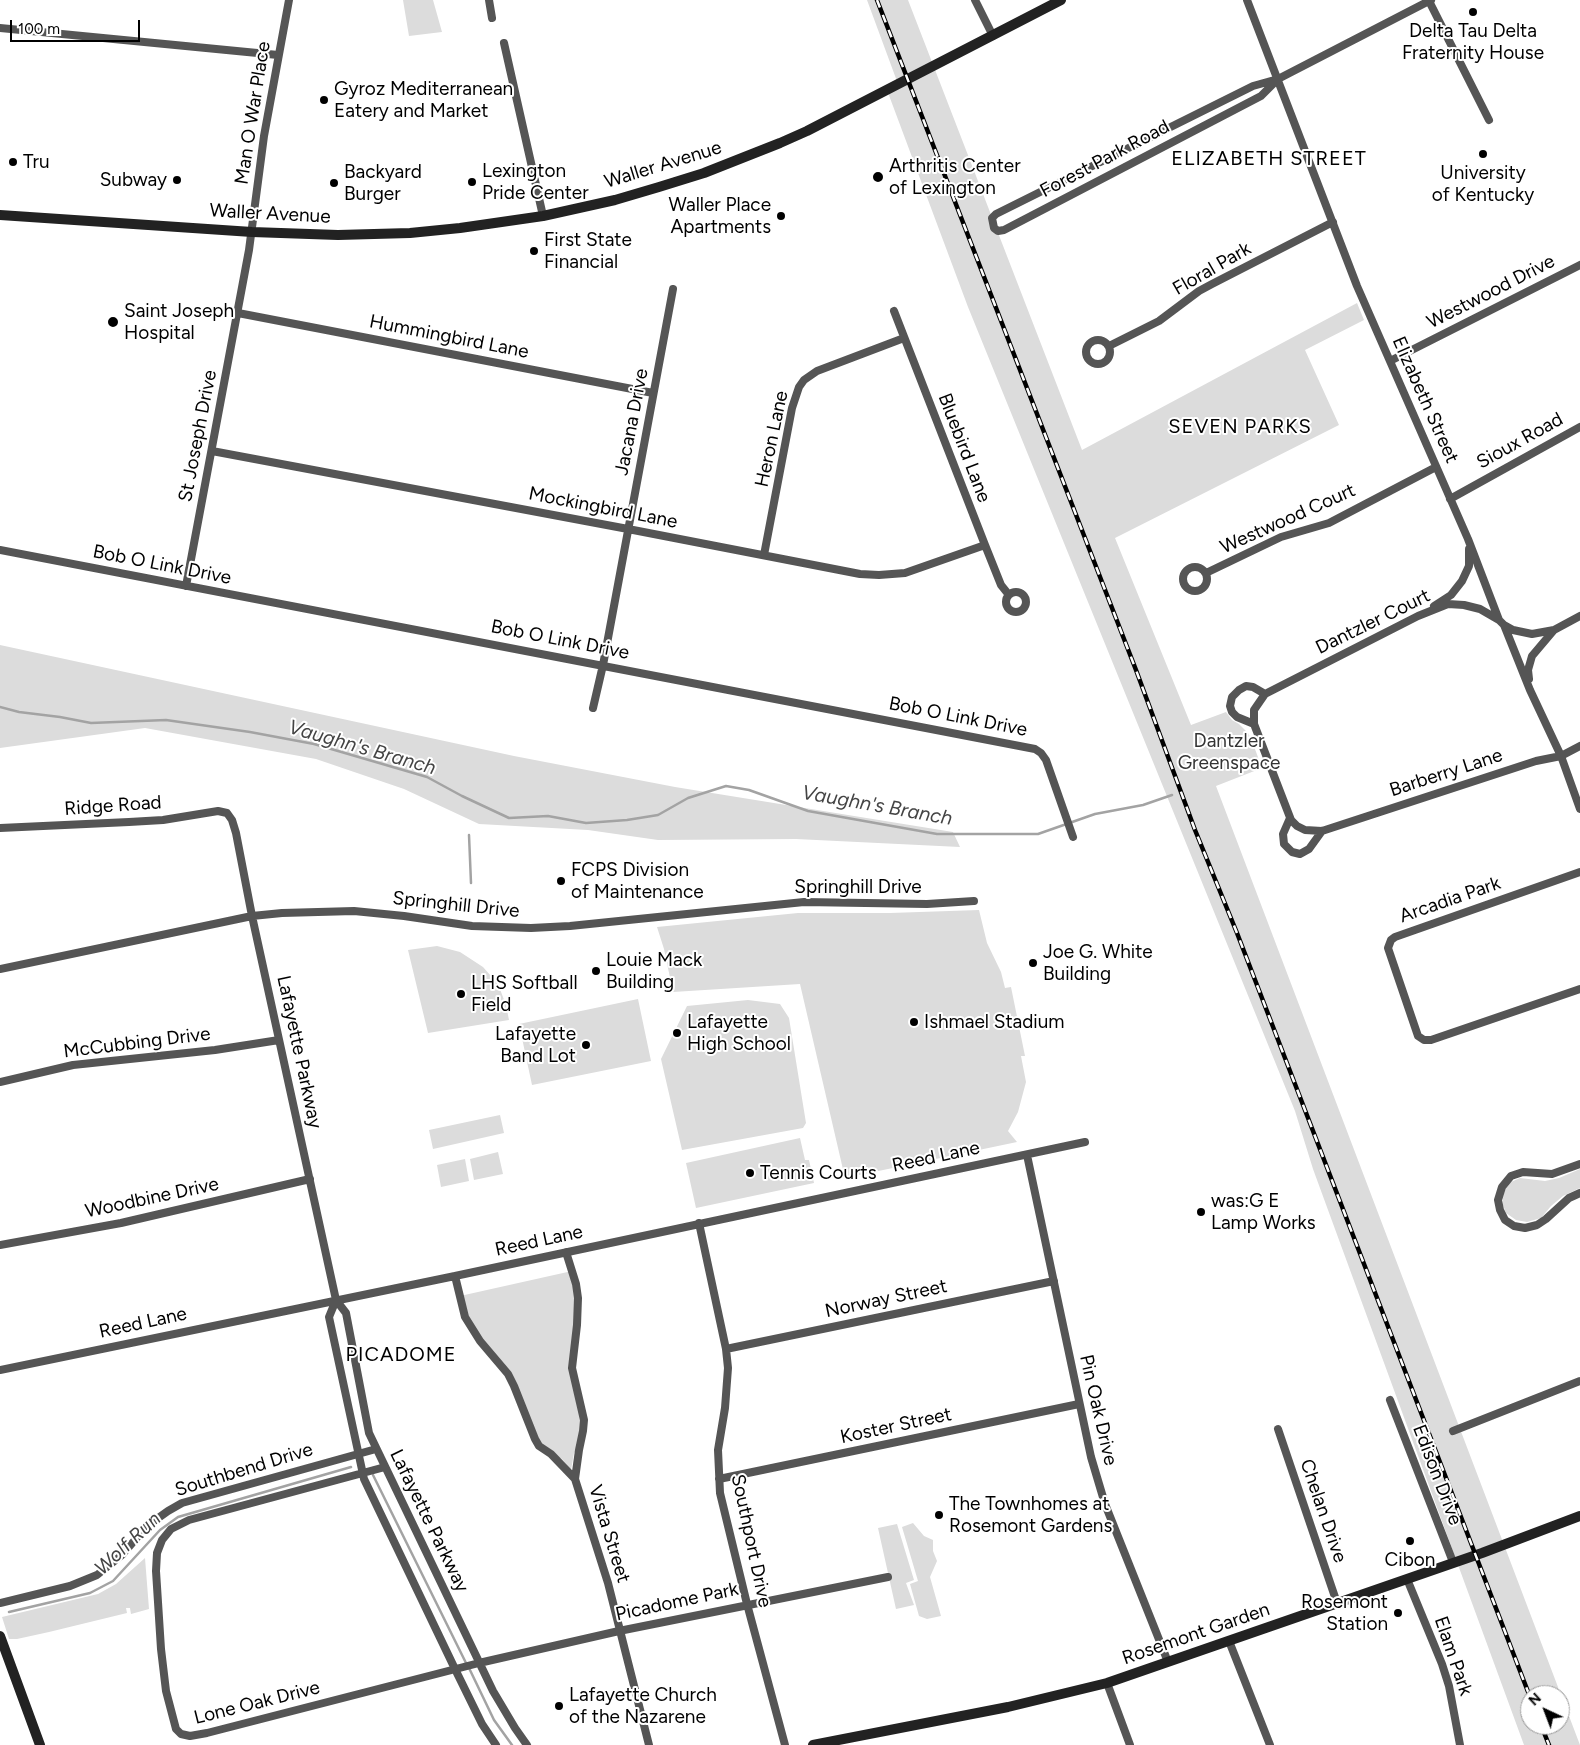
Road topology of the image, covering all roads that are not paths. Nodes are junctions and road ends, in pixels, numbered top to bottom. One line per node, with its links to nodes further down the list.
1 (289, 0): 11 (street, Man O War Place)
2 (489, 0): 7 (street)
3 (975, 0): 9 (street)
4 (1061, 0): 9 (main road, Waller Avenue)
5 (1247, 0): 12 (street, Elizabeth Street)
6 (1430, 1): 12 (street, Forest Park Road); 13 (street)
7 (492, 18)
8 (0, 28): 11 (street)
9 (993, 36): 17 (main road, Waller Avenue)
10 (504, 43): 17 (street)
11 (278, 56): 19 (street, Man O War Place)
12 (1278, 79): 14 (street, Forest Park Road); 15 (street, Forest Park Road); 18 (street, Elizabeth Street)
13 (1489, 120)
14 (1126, 150): 15 (street); 15 (street, Forest Park Road)
15 (1133, 162)
16 (0, 215): 19 (main road, Waller Avenue)
17 (543, 216): 19 (main road, Waller Avenue)
18 (1334, 222): 25 (street, Floral Park); 26 (street, Elizabeth Street)
19 (252, 232): 23 (street, St Joseph Drive)
20 (1580, 265): 26 (street, Westwood Drive)
21 (673, 289): 27 (street, Jacana Drive)
22 (894, 311): 24 (street, Bluebird Lane)
23 (238, 313): 27 (street, Hummingbird Lane); 29 (street, St Joseph Drive)
24 (904, 338): 34 (street, Bluebird Lane); 36 (street, Heron Lane)
25 (1109, 346)
26 (1390, 361): 30 (street, Elizabeth Street)
27 (654, 393): 32 (street, Jacana Drive)
28 (1580, 427): 31 (street, Sioux Road)
29 (212, 451): 32 (street, Mockingbird Lane); 38 (street, St Joseph Drive)
30 (1436, 467): 31 (street, Elizabeth Street); 37 (street, Westwood Court)
31 (1450, 499): 33 (street, Elizabeth Street)
32 (628, 529): 36 (street, Mockingbird Lane); 44 (street, Jacana Drive)
33 (1470, 544): 40 (street); 42 (street, Elizabeth Street)
34 (984, 545): 36 (street, Mockingbird Lane); 39 (street, Bluebird Lane)
35 (0, 550): 38 (street, Bob O Link Drive)
36 (764, 555)
37 (1206, 574)
38 (186, 586): 44 (street, Bob O Link Drive)
39 (1009, 595)
40 (1418, 616): 42 (street, Dantzler Court); 46 (street, Dantzler Court)
41 (1580, 616): 43 (street)
42 (1501, 623): 43 (street, Dantzler Court); 45 (street, Elizabeth Street)
43 (1554, 630): 45 (street)
44 (603, 665): 47 (street, Jacana Drive); 56 (street, Bob O Link Drive)
45 (1530, 690): 50 (street, Elizabeth Street)
46 (1265, 694): 48 (street); 48 (street)
47 (593, 708)
48 (1254, 724): 53 (street)
49 (1580, 746): 50 (street, Barberry Lane)
50 (1561, 756): 51 (street, Elizabeth Street); 55 (street, Barberry Lane)
51 (1580, 809)
52 (227, 813): 54 (street, Ridge Road); 59 (street, Lafayette Parkway)
53 (1290, 818): 55 (street, Barberry Lane); 55 (street)
54 (0, 828)
55 (1322, 831)
56 (1073, 837)
57 (1580, 872): 61 (street, Arcadia Park)
58 (974, 901): 59 (street, Springhill Drive)
59 (252, 916): 60 (street, Springhill Drive); 62 (street, Lafayette Parkway)
60 (0, 969)
61 (1580, 989)
62 (280, 1040): 63 (street, McCubbing Drive); 67 (street, Lafayette Parkway)
63 (0, 1082)
64 (1085, 1142): 65 (street, Reed Lane)
65 (1027, 1155): 69 (street, Reed Lane); 73 (street, Pin Oak Drive)
66 (1580, 1164): 68 (street)
67 (310, 1179): 70 (street, Woodbine Drive); 74 (street, Lafayette Parkway)
68 (1580, 1193)
69 (699, 1223): 71 (street, Reed Lane); 75 (street, Southport Drive)
70 (0, 1245)
71 (566, 1252): 72 (street, Reed Lane); 86 (street)
72 (456, 1276): 74 (street, Reed Lane); 86 (street)
73 (1054, 1281): 75 (street, Norway Street); 79 (street, Pin Oak Drive)
74 (336, 1300): 76 (street, Reed Lane); 82 (street, Lafayette Parkway); 83 (street, Lafayette Parkway)
75 (726, 1349): 87 (street, Southport Drive)
76 (0, 1370)
77 (1580, 1381): 81 (street)
78 (1390, 1400): 91 (street, Edison Drive)
79 (1079, 1404): 87 (street, Koster Street); 100 (street, Pin Oak Drive)
80 (1278, 1429): 95 (street, Chelan Drive)
81 (1453, 1431)
82 (376, 1449): 83 (street, Southbend Drive); 84 (street, Lafayette Parkway)
83 (358, 1454): 85 (street, Lafayette Parkway); 88 (street, Southbend Drive)
84 (385, 1467): 85 (street, Southbend Drive); 101 (street, Lafayette Parkway)
85 (362, 1473): 90 (street, Southbend Drive); 102 (street, Lafayette Parkway)
86 (574, 1479): 97 (street, Vista Street)
87 (719, 1479): 96 (street, Southport Drive)
88 (160, 1516): 90 (street); 94 (street, Southbend Drive)
89 (1580, 1516): 91 (main road, Rosemont Garden)
90 (171, 1529): 102 (street, Lone Oak Drive)
91 (1453, 1562): 93 (main road, Rosemont Garden)
92 (888, 1577): 96 (street, Picadome Park)
93 (1407, 1579): 95 (main road, Rosemont Garden); 112 (street, Elam Park)
94 (0, 1603)
95 (1337, 1603): 99 (main road, Rosemont Garden)
96 (747, 1604): 97 (street, Picadome Park); 108 (street, Southport Drive)
97 (619, 1631): 101 (street, Picadome Park); 107 (street, Vista Street)
98 (0, 1636): 104 (main road)
99 (1229, 1641): 100 (main road, Rosemont Garden); 111 (street)
100 (1168, 1662): 103 (main road, Rosemont Garden)
101 (477, 1663): 102 (street, Picadome Park); 106 (street, Lafayette Parkway)
102 (457, 1669): 105 (street, Lafayette Parkway)
103 (1106, 1683): 109 (main road, Rosemont Garden); 110 (street)
104 (40, 1745)
105 (496, 1745)
106 (527, 1745)
107 (649, 1745)
108 (785, 1745)
109 (812, 1745)
110 (1130, 1745)
111 (1270, 1745)
112 (1460, 1745)

